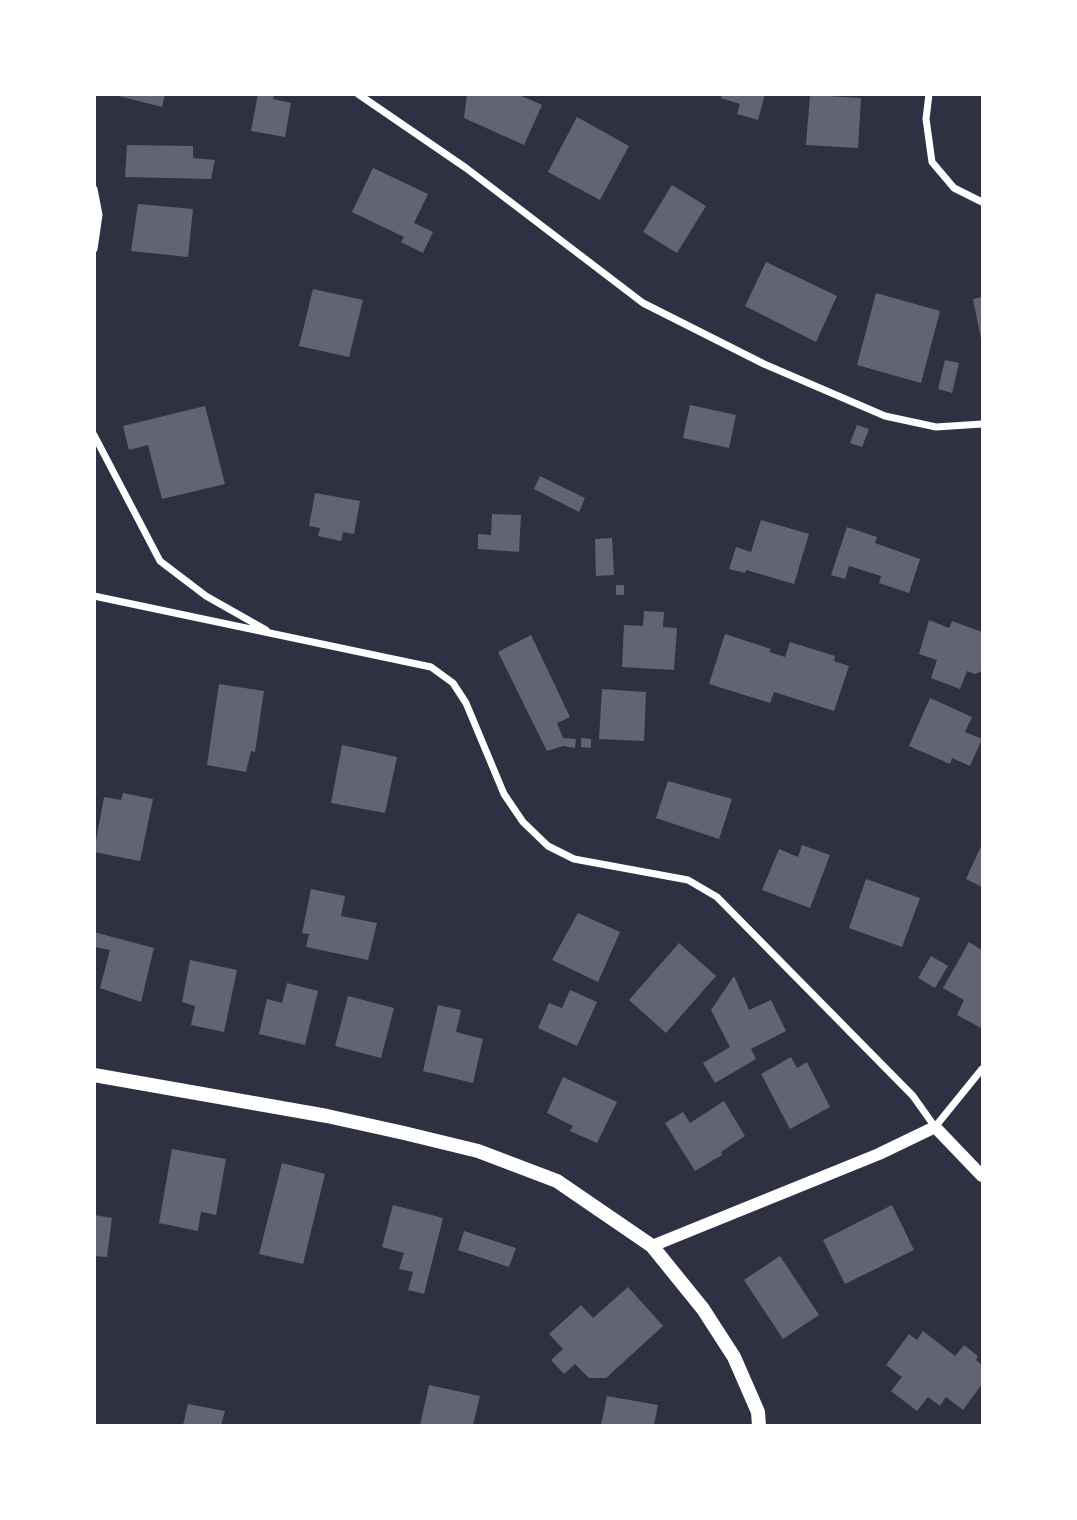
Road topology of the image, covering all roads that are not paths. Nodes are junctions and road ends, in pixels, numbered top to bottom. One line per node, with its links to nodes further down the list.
1 (358, 94): 6 (street)
2 (929, 94): 4 (street)
3 (94, 189): 5 (street)
4 (982, 202)
5 (94, 249)
6 (982, 424)
7 (94, 435): 9 (street)
8 (94, 596): 9 (street)
9 (273, 633): 12 (street)
10 (982, 1069): 12 (street)
11 (94, 1075): 14 (main road)
12 (935, 1128): 13 (street); 14 (street)
13 (982, 1176)
14 (652, 1246): 15 (main road)
15 (759, 1426)

